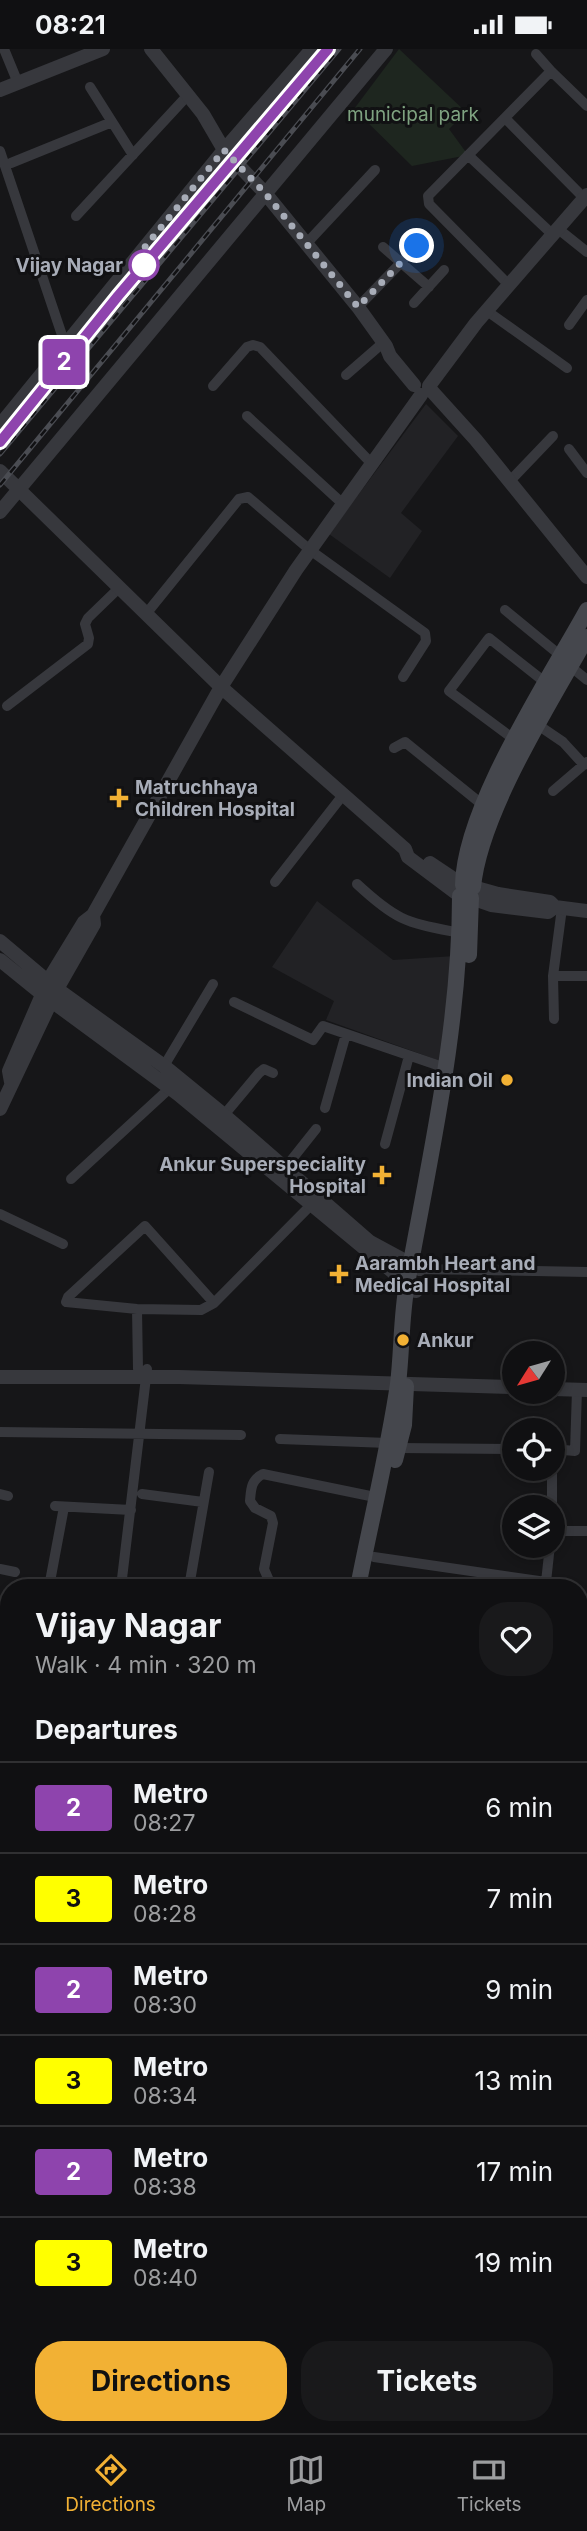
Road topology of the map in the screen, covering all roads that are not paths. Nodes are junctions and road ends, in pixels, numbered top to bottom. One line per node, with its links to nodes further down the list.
1 (4, 49): 8 (street)
2 (103, 49): 8 (street)
3 (151, 49): 11 (street)
4 (312, 49): 15 (street)
5 (386, 49): 21 (street)
6 (536, 54): 7 (street)
7 (551, 71): 12 (street); 13 (street)
8 (18, 83): 10 (street)
9 (90, 87): 14 (street)
10 (0, 90)
11 (188, 95): 15 (street); 17 (street)
12 (587, 106)
13 (505, 118): 18 (street); 22 (street)
14 (112, 122): 17 (street); 19 (street)
15 (224, 150): 21 (street); 38 (street)
16 (0, 151): 38 (street)
17 (133, 155): 23 (street)
18 (468, 155): 24 (street); 31 (street)
19 (12, 163)
20 (375, 170): 25 (street)
21 (265, 193): 25 (street); 52 (street)
22 (586, 197): 24 (street)
23 (76, 216)
24 (554, 231): 28 (street); 31 (street)
25 (306, 244): 35 (street)
26 (417, 246): 29 (street)
27 (383, 247): 29 (street)
28 (587, 252)
29 (401, 262): 32 (street); 35 (street)
30 (444, 270): 32 (street)
31 (509, 285): 36 (street)
32 (429, 287): 34 (street)
33 (587, 300): 37 (street)
34 (414, 303)
35 (358, 307): 39 (street)
36 (487, 311): 40 (street); 43 (street)
37 (569, 325)
38 (65, 344): 45 (street)
39 (385, 344): 41 (street); 43 (street)
40 (567, 368)
41 (346, 375)
42 (213, 386): 48 (street)
43 (422, 387): 48 (street); 51 (street)
44 (247, 415): 53 (street)
45 (0, 425)
46 (553, 436): 51 (street)
47 (569, 449): 50 (street)
48 (372, 464): 53 (street)
49 (0, 471): 52 (street)
50 (587, 473)
51 (509, 482): 56 (street)
52 (19, 491): 54 (street); 57 (street)
53 (343, 504): 55 (street)
54 (0, 512)
55 (310, 550): 60 (street); 63 (street); 66 (street)
56 (587, 577)
57 (119, 588): 60 (street); 67 (street)
58 (505, 610): 62 (street)
59 (587, 610): 62 (main road)
60 (146, 614): 66 (street)
61 (587, 637): 62 (main road)
62 (566, 661): 64 (street); 65 (main road); 68 (main road)
63 (403, 677)
64 (587, 680)
65 (546, 683): 69 (main road); 69 (street)
66 (221, 687): 73 (street); 86 (street)
67 (7, 706)
68 (538, 725): 71 (street); 77 (main road)
69 (515, 740): 74 (main road)
70 (394, 748): 74 (street)
71 (585, 764): 72 (street)
72 (553, 790)
73 (343, 795): 75 (street); 77 (street)
74 (484, 806): 77 (main road)
75 (275, 882)
76 (357, 884): 80 (street)
77 (467, 891): 78 (street); 80 (main road); 106 (main road)
78 (559, 907): 79 (street); 83 (street)
79 (587, 911)
80 (460, 933): 92 (main road)
81 (0, 941): 86 (street)
82 (0, 960): 86 (street)
83 (552, 976): 84 (street); 88 (street)
84 (587, 976)
85 (213, 984): 91 (street)
86 (49, 991): 91 (street); 94 (street); 95 (street)
87 (234, 1002): 89 (street)
88 (554, 1019)
89 (346, 1034): 90 (street); 96 (street)
90 (409, 1056): 92 (street); 100 (street)
91 (164, 1066): 98 (street)
92 (446, 1068): 106 (main road)
93 (273, 1073): 98 (street)
94 (5, 1080): 97 (street)
95 (170, 1088): 102 (street); 103 (street)
96 (325, 1108)
97 (0, 1109)
98 (224, 1115): 101 (street)
99 (316, 1129): 101 (street)
100 (385, 1144)
101 (285, 1168): 106 (street)
102 (71, 1179)
103 (311, 1205): 108 (street); 109 (street)
104 (0, 1214): 105 (street)
105 (63, 1244)
106 (415, 1268): 107 (street); 108 (main road)
107 (587, 1272)
108 (411, 1289): 114 (main road)
109 (214, 1303): 110 (street); 110 (street)
110 (137, 1309): 112 (street)
111 (0, 1368): 112 (street)
112 (144, 1371): 113 (street); 114 (street); 121 (street)
113 (0, 1377)
114 (403, 1378): 115 (street); 117 (street); 124 (main road)
115 (502, 1378)
116 (565, 1382): 118 (street)
117 (502, 1386)
118 (584, 1387): 119 (street); 126 (street)
119 (565, 1388)
120 (0, 1432): 121 (street)
121 (142, 1432): 122 (street); 131 (street)
122 (241, 1435)
123 (280, 1439): 124 (street)
124 (393, 1445): 125 (street); 129 (main road); 134 (main road)
125 (502, 1449)
126 (565, 1450)
127 (209, 1472): 130 (street)
128 (142, 1494): 130 (street)
129 (375, 1497): 141 (street); 142 (main road)
130 (203, 1502): 140 (street)
131 (131, 1510): 138 (street); 139 (street)
132 (565, 1531): 133 (street)
133 (587, 1531)
134 (374, 1557): 143 (main road); 144 (street)
135 (549, 1558): 145 (street)
136 (0, 1569): 137 (street)
137 (15, 1572)
138 (50, 1579)
139 (122, 1579)
140 (190, 1579)
141 (268, 1579)
142 (360, 1579)
143 (370, 1579)
144 (525, 1579)
145 (546, 1579)

